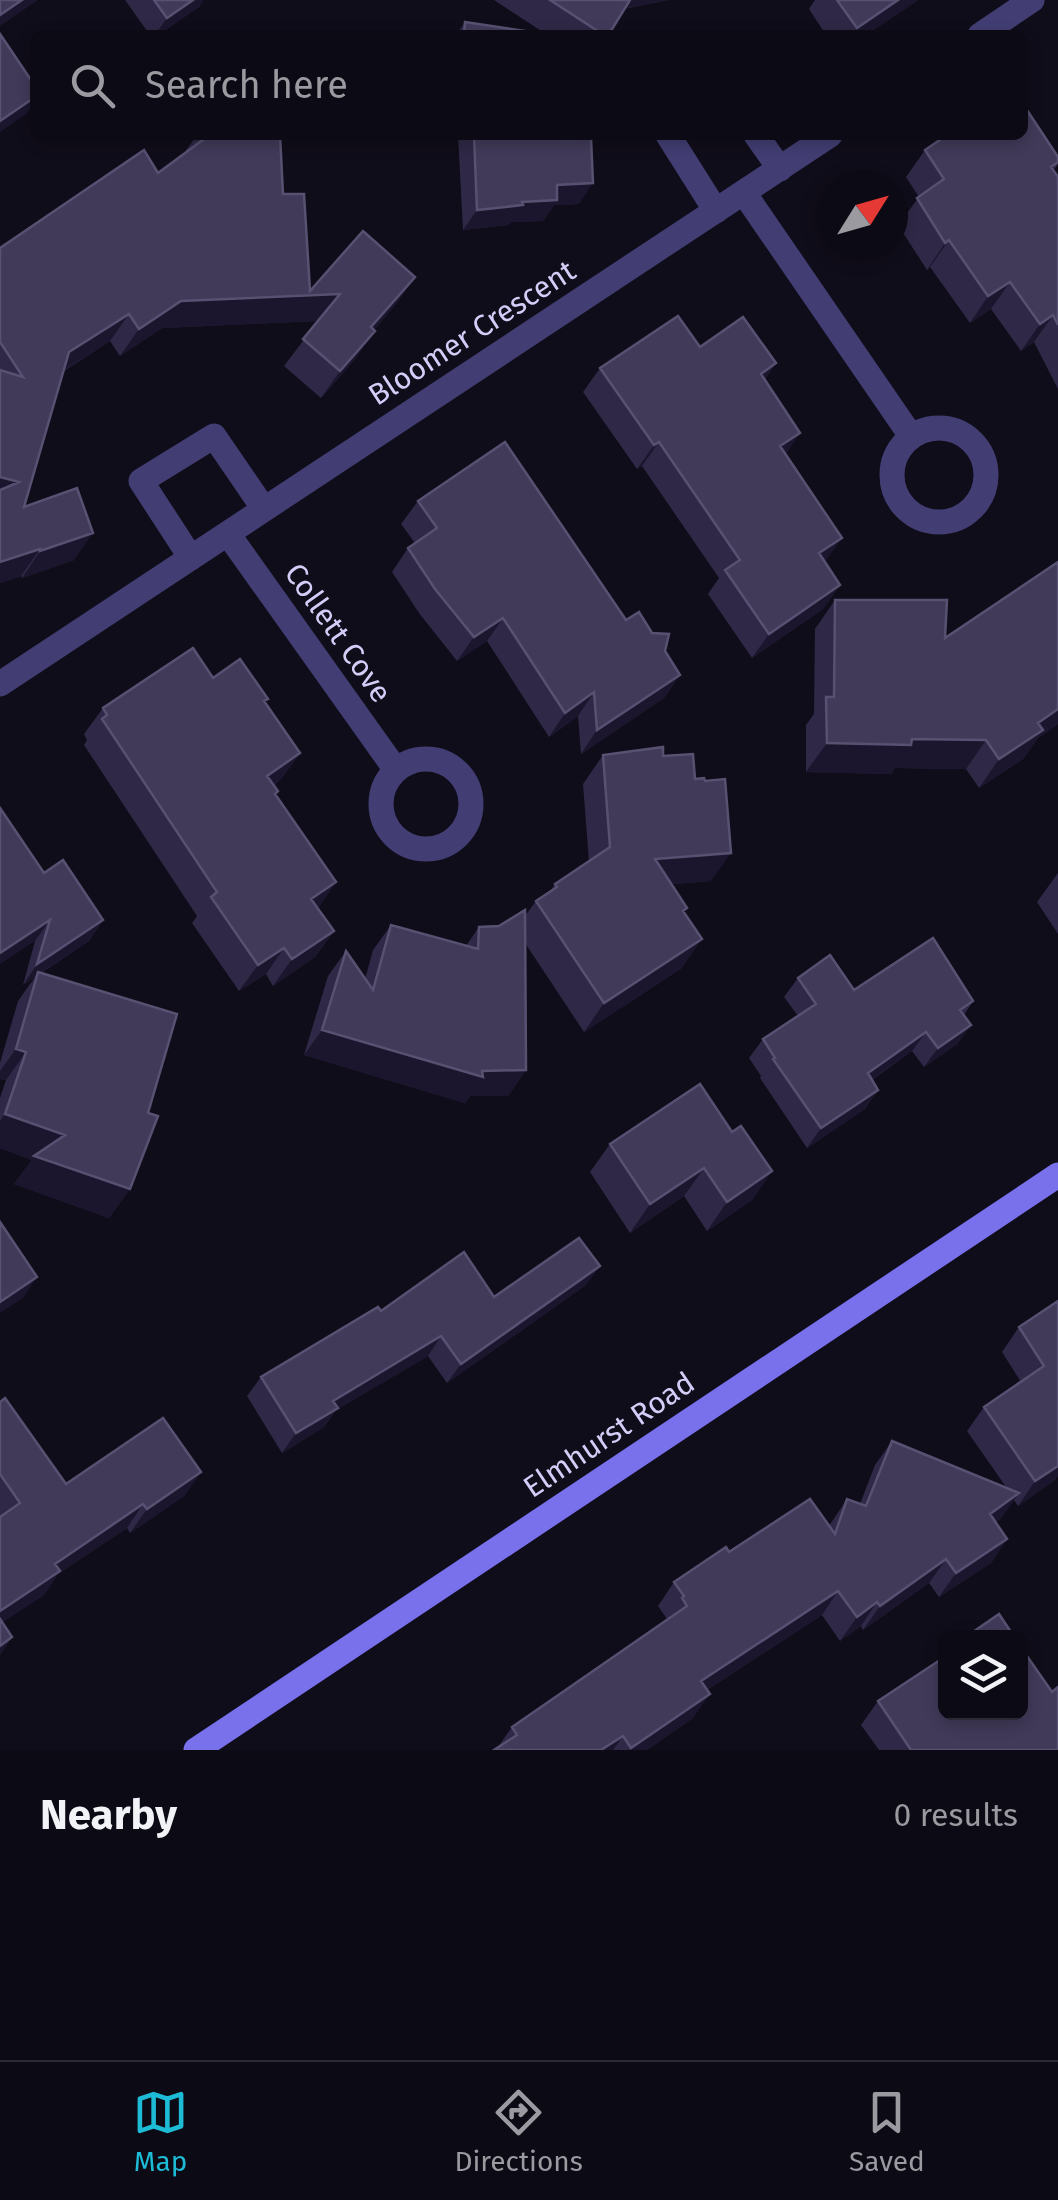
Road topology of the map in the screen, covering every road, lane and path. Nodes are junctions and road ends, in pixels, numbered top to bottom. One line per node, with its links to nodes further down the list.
1 (1032, 0): 2 (street)
2 (987, 30)
3 (671, 140): 8 (street)
4 (760, 140): 6 (street)
5 (822, 140): 6 (street, Bloomer Crescent)
6 (780, 168): 7 (street, Bloomer Crescent)
7 (744, 193): 8 (street, Bloomer Crescent); 9 (street)
8 (716, 211): 10 (street, Bloomer Crescent)
9 (911, 436)
10 (264, 509): 11 (street, Bloomer Crescent); 12 (street)
11 (228, 534): 12 (street, Bloomer Crescent); 14 (street, Collett Cove)
12 (190, 558): 13 (street, Bloomer Crescent)
13 (0, 684)
14 (396, 770)
15 (1058, 1174): 16 (street, Elmhurst Road)
16 (196, 1750)

